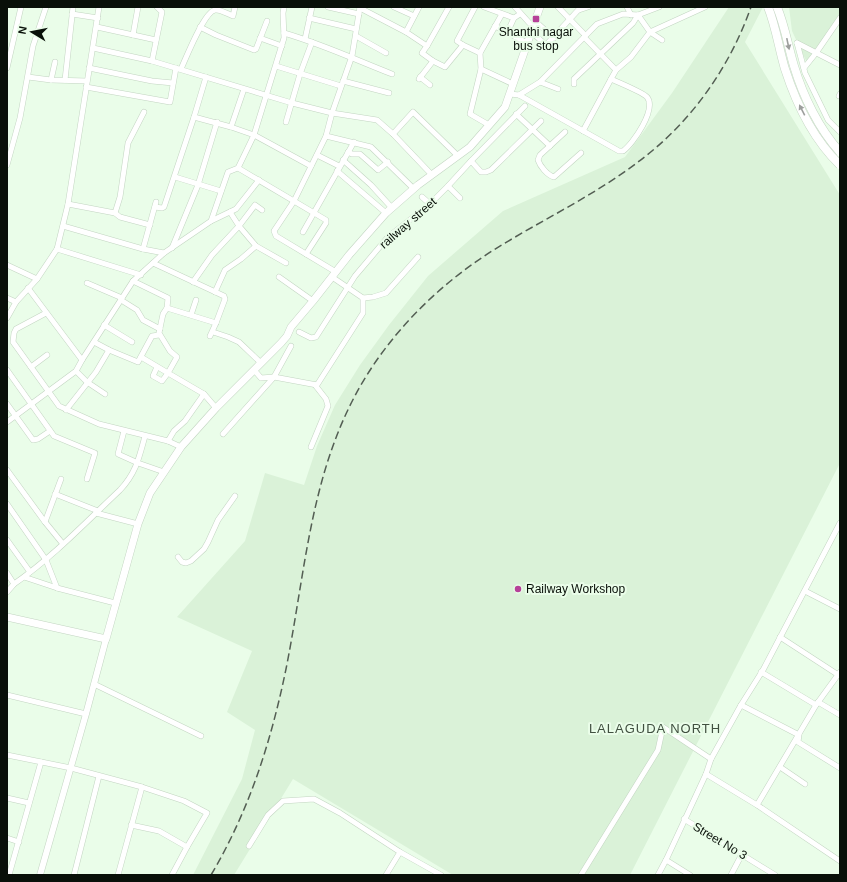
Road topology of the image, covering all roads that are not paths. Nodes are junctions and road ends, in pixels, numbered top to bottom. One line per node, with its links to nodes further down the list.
1 (21, 7): 74 (street)
2 (46, 7): 82 (street)
3 (73, 7): 27 (street)
4 (99, 7): 34 (street)
5 (138, 7): 50 (street)
6 (157, 7): 56 (street)
7 (235, 7): 44 (street)
8 (284, 7): 48 (street)
9 (312, 7): 35 (street)
10 (328, 7): 28 (street)
11 (394, 7): 33 (street)
12 (419, 7): 33 (street)
13 (449, 7): 62 (street)
14 (475, 7): 60 (street)
15 (484, 7): 29 (street)
16 (515, 7): 30 (street)
17 (540, 7): 40 (main road)
18 (588, 7): 26 (street)
19 (628, 7): 31 (street)
20 (659, 7): 32 (street)
21 (705, 7): 47 (street)
22 (768, 7): 130 (main road, one-way to 22, bridge)
23 (777, 7): 122 (main road, one-way to 122, bridge)
24 (360, 8): 28 (street); 46 (street)
25 (561, 8): 38 (street)
26 (580, 9): 38 (street)
27 (72, 14): 34 (street); 86 (street)
28 (359, 14): 45 (street)
29 (502, 14): 36 (street); 42 (street)
30 (520, 14): 36 (street); 40 (street)
31 (631, 15): 32 (street); 52 (street)
32 (638, 15): 47 (street); 67 (street)
33 (414, 16): 46 (street)
34 (98, 18): 43 (street)
35 (310, 18): 45 (street); 55 (street)
36 (514, 18): 49 (street)
37 (840, 18): 41 (street)
38 (570, 20): 52 (street); 54 (street)
39 (267, 21): 53 (street)
40 (534, 24): 54 (street); 54 (street); 59 (main road)
41 (838, 24): 66 (street)
42 (495, 26): 49 (street); 64 (street)
43 (97, 27): 50 (street); 63 (street)
44 (200, 27): 53 (street); 76 (street)
45 (356, 29): 51 (street)
46 (406, 32): 62 (street)
47 (650, 32): 57 (street); 79 (street)
48 (284, 33): 55 (street); 61 (street)
49 (507, 33): 59 (street)
50 (133, 35): 56 (street)
51 (356, 36): 65 (street); 68 (street)
52 (584, 36): 67 (street); 87 (street)
53 (260, 38): 61 (street)
54 (554, 38)
55 (305, 39): 58 (street)
56 (156, 40): 69 (street)
57 (662, 40)
58 (312, 42): 68 (street); 80 (street)
59 (527, 44): 91 (main road)
60 (463, 45): 64 (street); 70 (street)
61 (282, 46): 73 (street)
62 (427, 46): 70 (street)
63 (93, 48): 69 (street); 75 (street)
64 (480, 52): 78 (street)
65 (386, 53)
66 (816, 53): 72 (street); 77 (street); 77 (street)
67 (599, 54): 79 (street); 92 (street)
68 (352, 56): 81 (street); 89 (street)
69 (152, 60): 76 (street)
70 (433, 61): 93 (street)
71 (56, 62): 85 (street)
72 (840, 65)
73 (276, 66): 80 (street); 99 (street)
74 (7, 68)
75 (89, 68): 88 (street); 90 (street)
76 (179, 68): 83 (street); 88 (street)
77 (804, 68): 102 (street)
78 (481, 69): 91 (street); 110 (street)
79 (616, 70): 84 (street)
80 (300, 74): 89 (street); 100 (street)
81 (392, 74)
82 (28, 77): 85 (street); 129 (street)
83 (206, 77): 94 (street); 106 (street)
84 (611, 79): 113 (street); 113 (street)
85 (50, 80): 86 (street)
86 (65, 80): 90 (street)
87 (540, 82): 95 (street); 98 (street)
88 (173, 83): 90 (street)
89 (342, 83): 96 (street); 104 (street)
90 (87, 84): 145 (street)
91 (513, 84): 97 (main road)
92 (574, 84)
93 (430, 85)
94 (244, 88): 99 (street); 111 (street)
95 (558, 89)
96 (390, 93)
97 (510, 94): 98 (street); 110 (main road)
98 (519, 95): 113 (street)
99 (267, 96): 100 (street); 117 (street)
100 (292, 103): 104 (street); 109 (street)
101 (525, 106): 105 (street, railway street)
102 (824, 111): 115 (street); 134 (street)
103 (144, 112): 150 (street)
104 (332, 113): 116 (street); 118 (street)
105 (516, 114): 112 (street); 127 (street, railway street)
106 (194, 117): 108 (street); 136 (street)
107 (542, 121): 112 (street)
108 (217, 122): 111 (street); 138 (street)
109 (286, 122)
110 (489, 125): 125 (main road)
111 (231, 127): 117 (street)
112 (533, 129): 120 (street); 127 (street)
113 (583, 131)
114 (565, 132): 120 (street)
115 (840, 132)
116 (393, 134): 125 (street); 135 (street)
117 (254, 135): 131 (street); 132 (street)
118 (326, 136): 119 (street); 124 (street)
119 (354, 142): 121 (street); 128 (street)
120 (550, 146): 123 (street)
121 (348, 152): 126 (street); 128 (street)
122 (840, 152)
123 (581, 153)
124 (317, 155): 131 (street); 133 (street)
125 (458, 156): 135 (main road)
126 (343, 160): 133 (street); 148 (street)
127 (471, 161): 139 (street, railway street)
128 (388, 162): 140 (street)
129 (7, 164)
130 (840, 165)
131 (311, 166): 144 (street)
132 (238, 168): 137 (street); 141 (street)
133 (338, 168): 148 (street); 151 (street)
134 (840, 169)
135 (432, 175): 140 (main road)
136 (175, 177): 138 (street); 153 (street)
137 (259, 180): 144 (street); 149 (street)
138 (198, 185): 141 (street); 158 (street)
139 (448, 186): 143 (street); 146 (street, railway street)
140 (414, 189): 148 (main road)
141 (221, 192): 152 (street)
142 (422, 197): 146 (street)
143 (460, 198)
144 (294, 201): 151 (street); 162 (street)
145 (68, 204): 150 (street); 154 (street)
146 (430, 204): 175 (street, railway street)
147 (262, 210): 155 (street)
148 (389, 210): 168 (main road)
149 (230, 212): 152 (street); 155 (street)
150 (115, 213): 153 (street)
151 (314, 213): 156 (street); 162 (street)
152 (211, 221): 158 (street)
153 (150, 225): 160 (street)
154 (63, 226): 159 (street); 160 (street)
155 (239, 226): 157 (street); 172 (street)
156 (303, 232)
157 (256, 246): 165 (street); 176 (street)
158 (172, 248): 161 (street)
159 (57, 249): 167 (street); 170 (street)
160 (142, 249): 161 (street)
161 (164, 253): 164 (street)
162 (306, 254): 168 (street)
163 (418, 257): 178 (street)
164 (153, 263): 167 (street); 172 (street)
165 (286, 263)
166 (7, 266): 170 (street)
167 (141, 275): 171 (street)
168 (334, 275): 175 (street); 181 (main road)
169 (279, 277): 181 (street)
170 (37, 279): 174 (street)
171 (134, 281): 179 (street); 183 (street)
172 (193, 282): 176 (street)
173 (87, 283): 179 (street)
174 (28, 288): 182 (street); 184 (street)
175 (346, 288): 178 (street); 190 (street, railway street)
176 (215, 292): 187 (street)
177 (7, 298): 182 (street)
178 (363, 298): 208 (street)
179 (121, 299): 188 (street); 189 (street)
180 (196, 300): 185 (street)
181 (313, 301): 198 (main road)
182 (16, 302): 186 (street)
183 (167, 308): 185 (street); 189 (street)
184 (46, 313): 197 (street); 200 (street)
185 (190, 315): 187 (street)
186 (7, 318)
187 (216, 323): 198 (street)
188 (104, 326): 191 (street); 192 (street)
189 (160, 332): 196 (street); 204 (street)
190 (299, 332)
191 (94, 342): 194 (street); 197 (street)
192 (132, 342)
193 (291, 346): 205 (street)
194 (109, 350): 196 (street); 207 (street)
195 (47, 355): 200 (street)
196 (141, 357): 199 (street)
197 (82, 360): 203 (street)
198 (261, 362): 202 (main road)
199 (157, 366): 204 (street); 204 (street)
200 (31, 367): 210 (street)
201 (7, 370): 214 (street)
202 (254, 370): 206 (street); 215 (main road)
203 (76, 371): 207 (street); 210 (street)
204 (168, 373): 212 (street)
205 (274, 377): 206 (street); 208 (street); 209 (street)
206 (261, 378): 209 (street)
207 (87, 382): 211 (street); 216 (street)
208 (315, 385): 225 (street)
209 (261, 391): 221 (street)
210 (48, 392): 214 (street); 216 (street)
211 (105, 394)
212 (204, 394): 215 (street); 223 (street)
213 (7, 404): 217 (street)
214 (31, 404): 217 (street); 219 (street)
215 (216, 408): 224 (main road)
216 (66, 410): 220 (street)
217 (16, 416): 218 (street); 219 (street)
218 (7, 422)
219 (50, 431): 230 (street)
220 (124, 431): 222 (street); 226 (street)
221 (223, 434)
222 (145, 436): 223 (street); 226 (street)
223 (168, 441): 224 (street)
224 (181, 447): 228 (main road)
225 (311, 447)
226 (138, 463): 228 (street); 234 (street)
227 (7, 470): 235 (street)
228 (164, 472): 237 (main road)
229 (61, 479): 231 (street)
230 (87, 479)
231 (55, 494): 234 (street); 235 (street)
232 (234, 496): 240 (street)
233 (7, 504): 241 (street)
234 (97, 512): 237 (street); 239 (street)
235 (45, 522): 239 (street)
236 (840, 523): 247 (street)
237 (138, 524): 249 (main road)
238 (7, 540): 242 (street)
239 (63, 544): 241 (street)
240 (178, 557)
241 (46, 560): 242 (street); 246 (street)
242 (30, 572): 244 (street)
243 (7, 573): 245 (street)
244 (24, 577): 245 (street); 246 (street)
245 (14, 584): 248 (street)
246 (57, 588): 249 (street)
247 (805, 591): 250 (street); 252 (street)
248 (7, 592)
249 (115, 603): 253 (main road)
250 (840, 609)
251 (7, 617): 253 (main road)
252 (780, 636): 254 (street); 255 (street)
253 (106, 639): 256 (street)
254 (761, 672): 258 (street); 259 (street)
255 (839, 674): 258 (street)
256 (94, 684): 260 (street); 263 (street)
257 (7, 695): 260 (street)
258 (817, 704): 261 (street); 262 (street)
259 (741, 705): 262 (street); 265 (street)
260 (86, 714): 268 (street)
261 (840, 716)
262 (799, 735): 267 (street); 269 (street)
263 (202, 736)
264 (7, 754): 266 (street)
265 (711, 760): 270 (street); 294 (street)
266 (40, 762): 268 (street); 275 (street)
267 (780, 767): 272 (street); 276 (street)
268 (71, 768): 271 (street); 288 (street)
269 (840, 768)
270 (706, 774): 276 (street); 277 (street)
271 (99, 776): 273 (street); 289 (street)
272 (805, 784)
273 (142, 787): 278 (street); 282 (street)
274 (7, 798): 275 (street)
275 (29, 803): 280 (street)
276 (757, 805): 286 (street)
277 (684, 819): 284 (street, Street No 3); 285 (street)
278 (131, 825): 282 (street); 290 (street)
279 (7, 838): 280 (street)
280 (19, 842): 287 (street)
281 (249, 846): 283 (street)
282 (187, 847): 291 (street)
283 (400, 852): 292 (street); 293 (street)
284 (742, 854): 297 (street); 298 (street, Street No 3)
285 (666, 860): 295 (street); 296 (street)
286 (840, 861)
287 (9, 875)
288 (40, 875)
289 (74, 875)
290 (118, 875)
291 (172, 875)
292 (386, 875)
293 (441, 875)
294 (581, 875)
295 (658, 875)
296 (690, 875)
297 (731, 875)
298 (775, 875)

